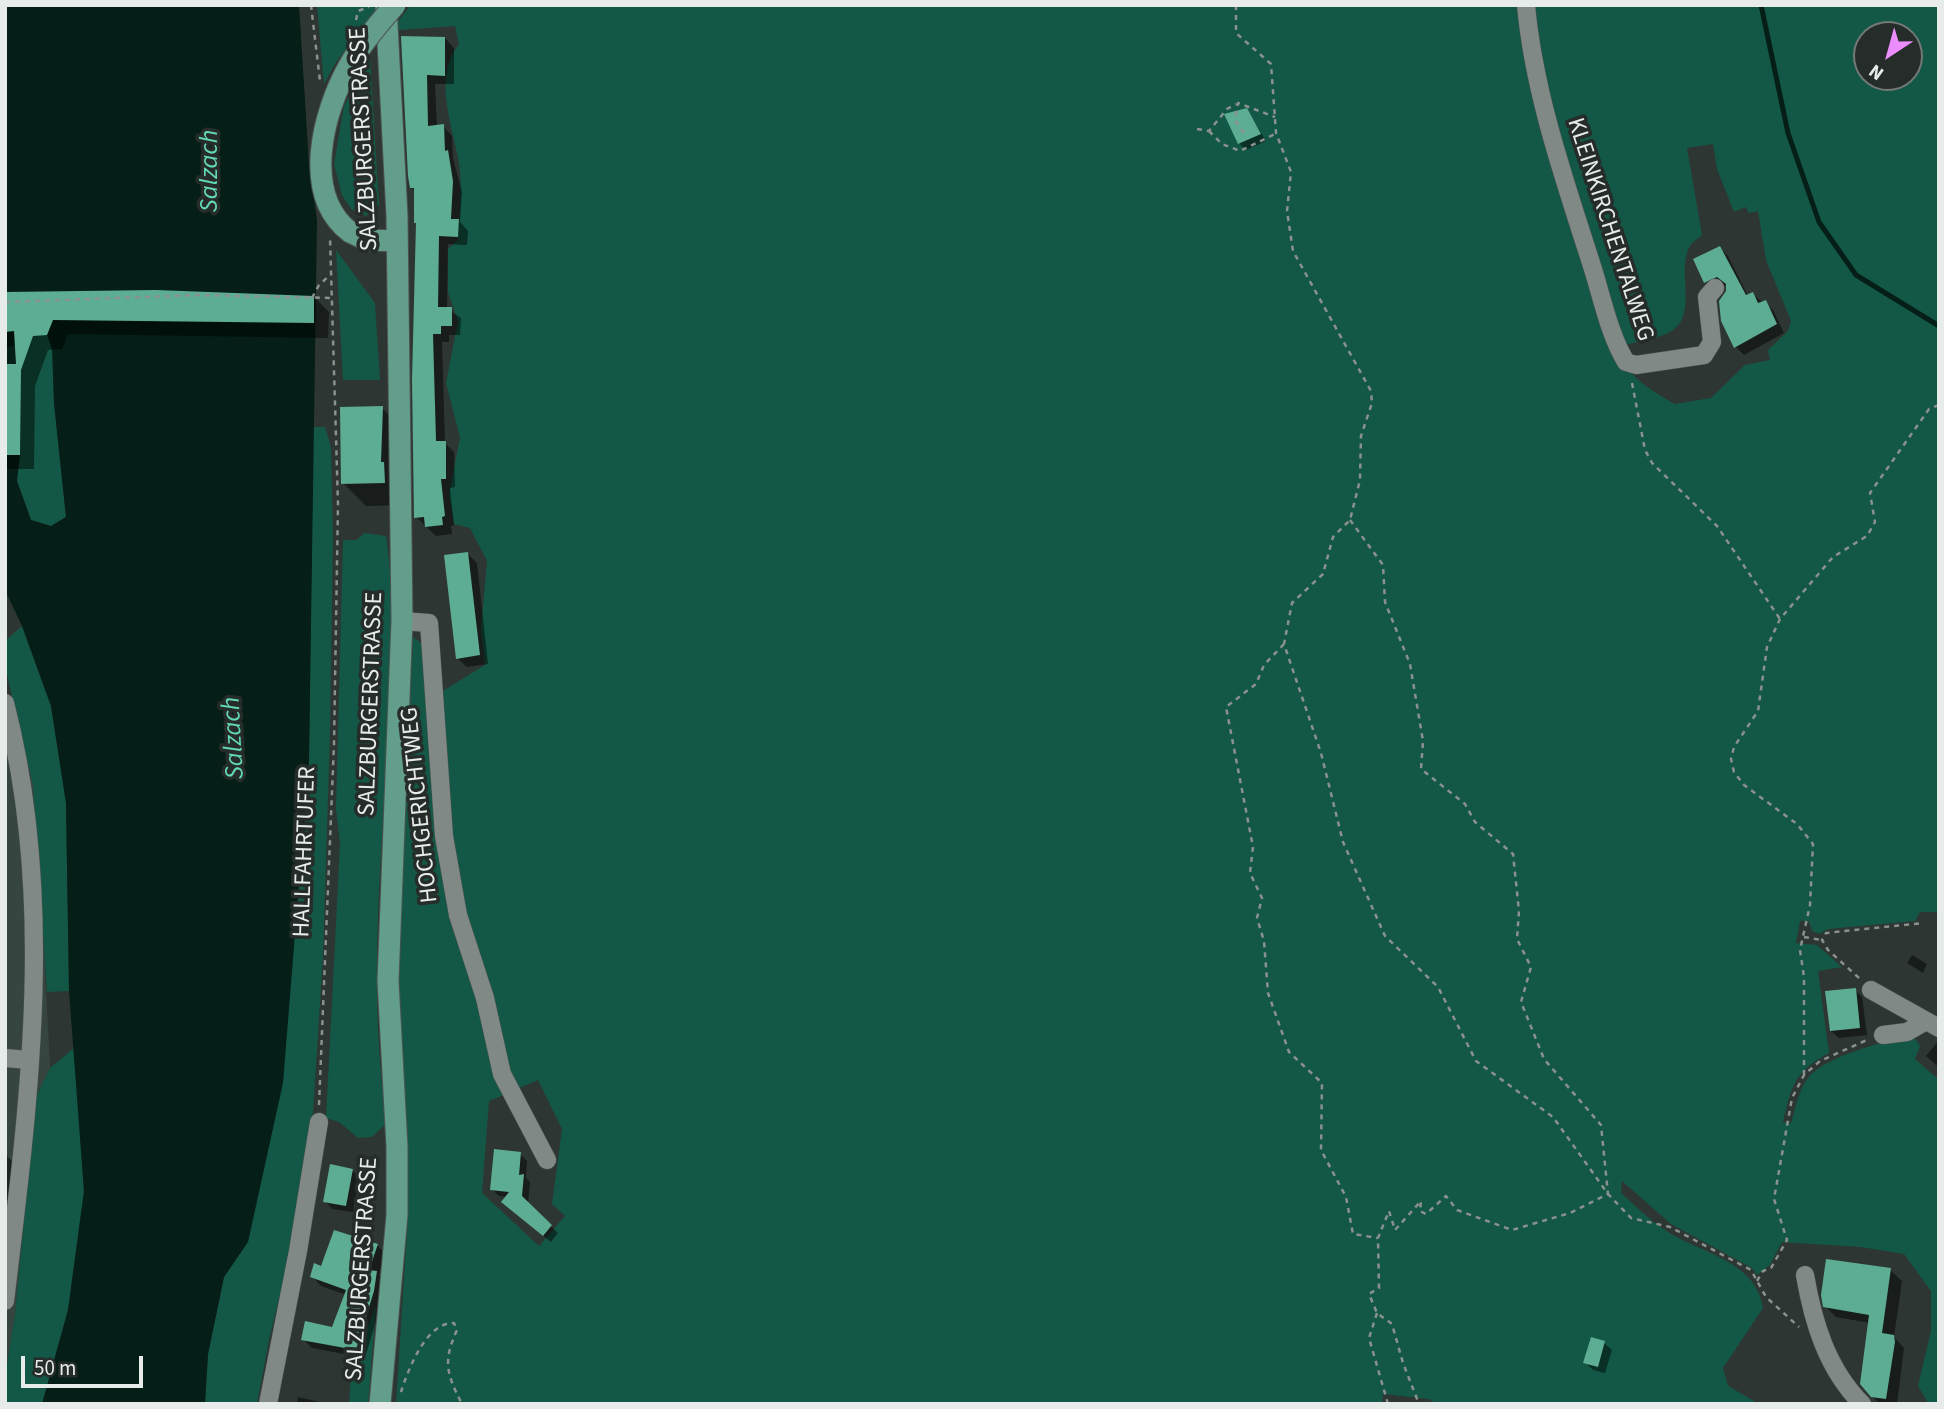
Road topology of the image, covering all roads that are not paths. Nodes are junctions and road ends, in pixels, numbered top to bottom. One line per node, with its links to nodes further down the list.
1 (386, 5): 4 (main road, SALZBURGERSTRASSE)
2 (395, 5): 4 (main road, bridge)
3 (1526, 5): 5 (street, KLEINKIRCHENTALWEG)
4 (397, 241): 6 (main road, SALZBURGERSTRASSE)
5 (1714, 288)
6 (402, 621): 14 (street, HOCHGERICHTWEG); 18 (main road, SALZBURGERSTRASSE)
7 (5, 703): 12 (street)
8 (1871, 990): 9 (street)
9 (1932, 1025): 10 (street)
10 (1883, 1035)
11 (5, 1058): 12 (street)
12 (29, 1060): 16 (street)
13 (319, 1122): 17 (street)
14 (547, 1160)
15 (1805, 1275): 19 (street)
16 (5, 1301)
17 (268, 1404)
18 (380, 1404)
19 (1862, 1404)

